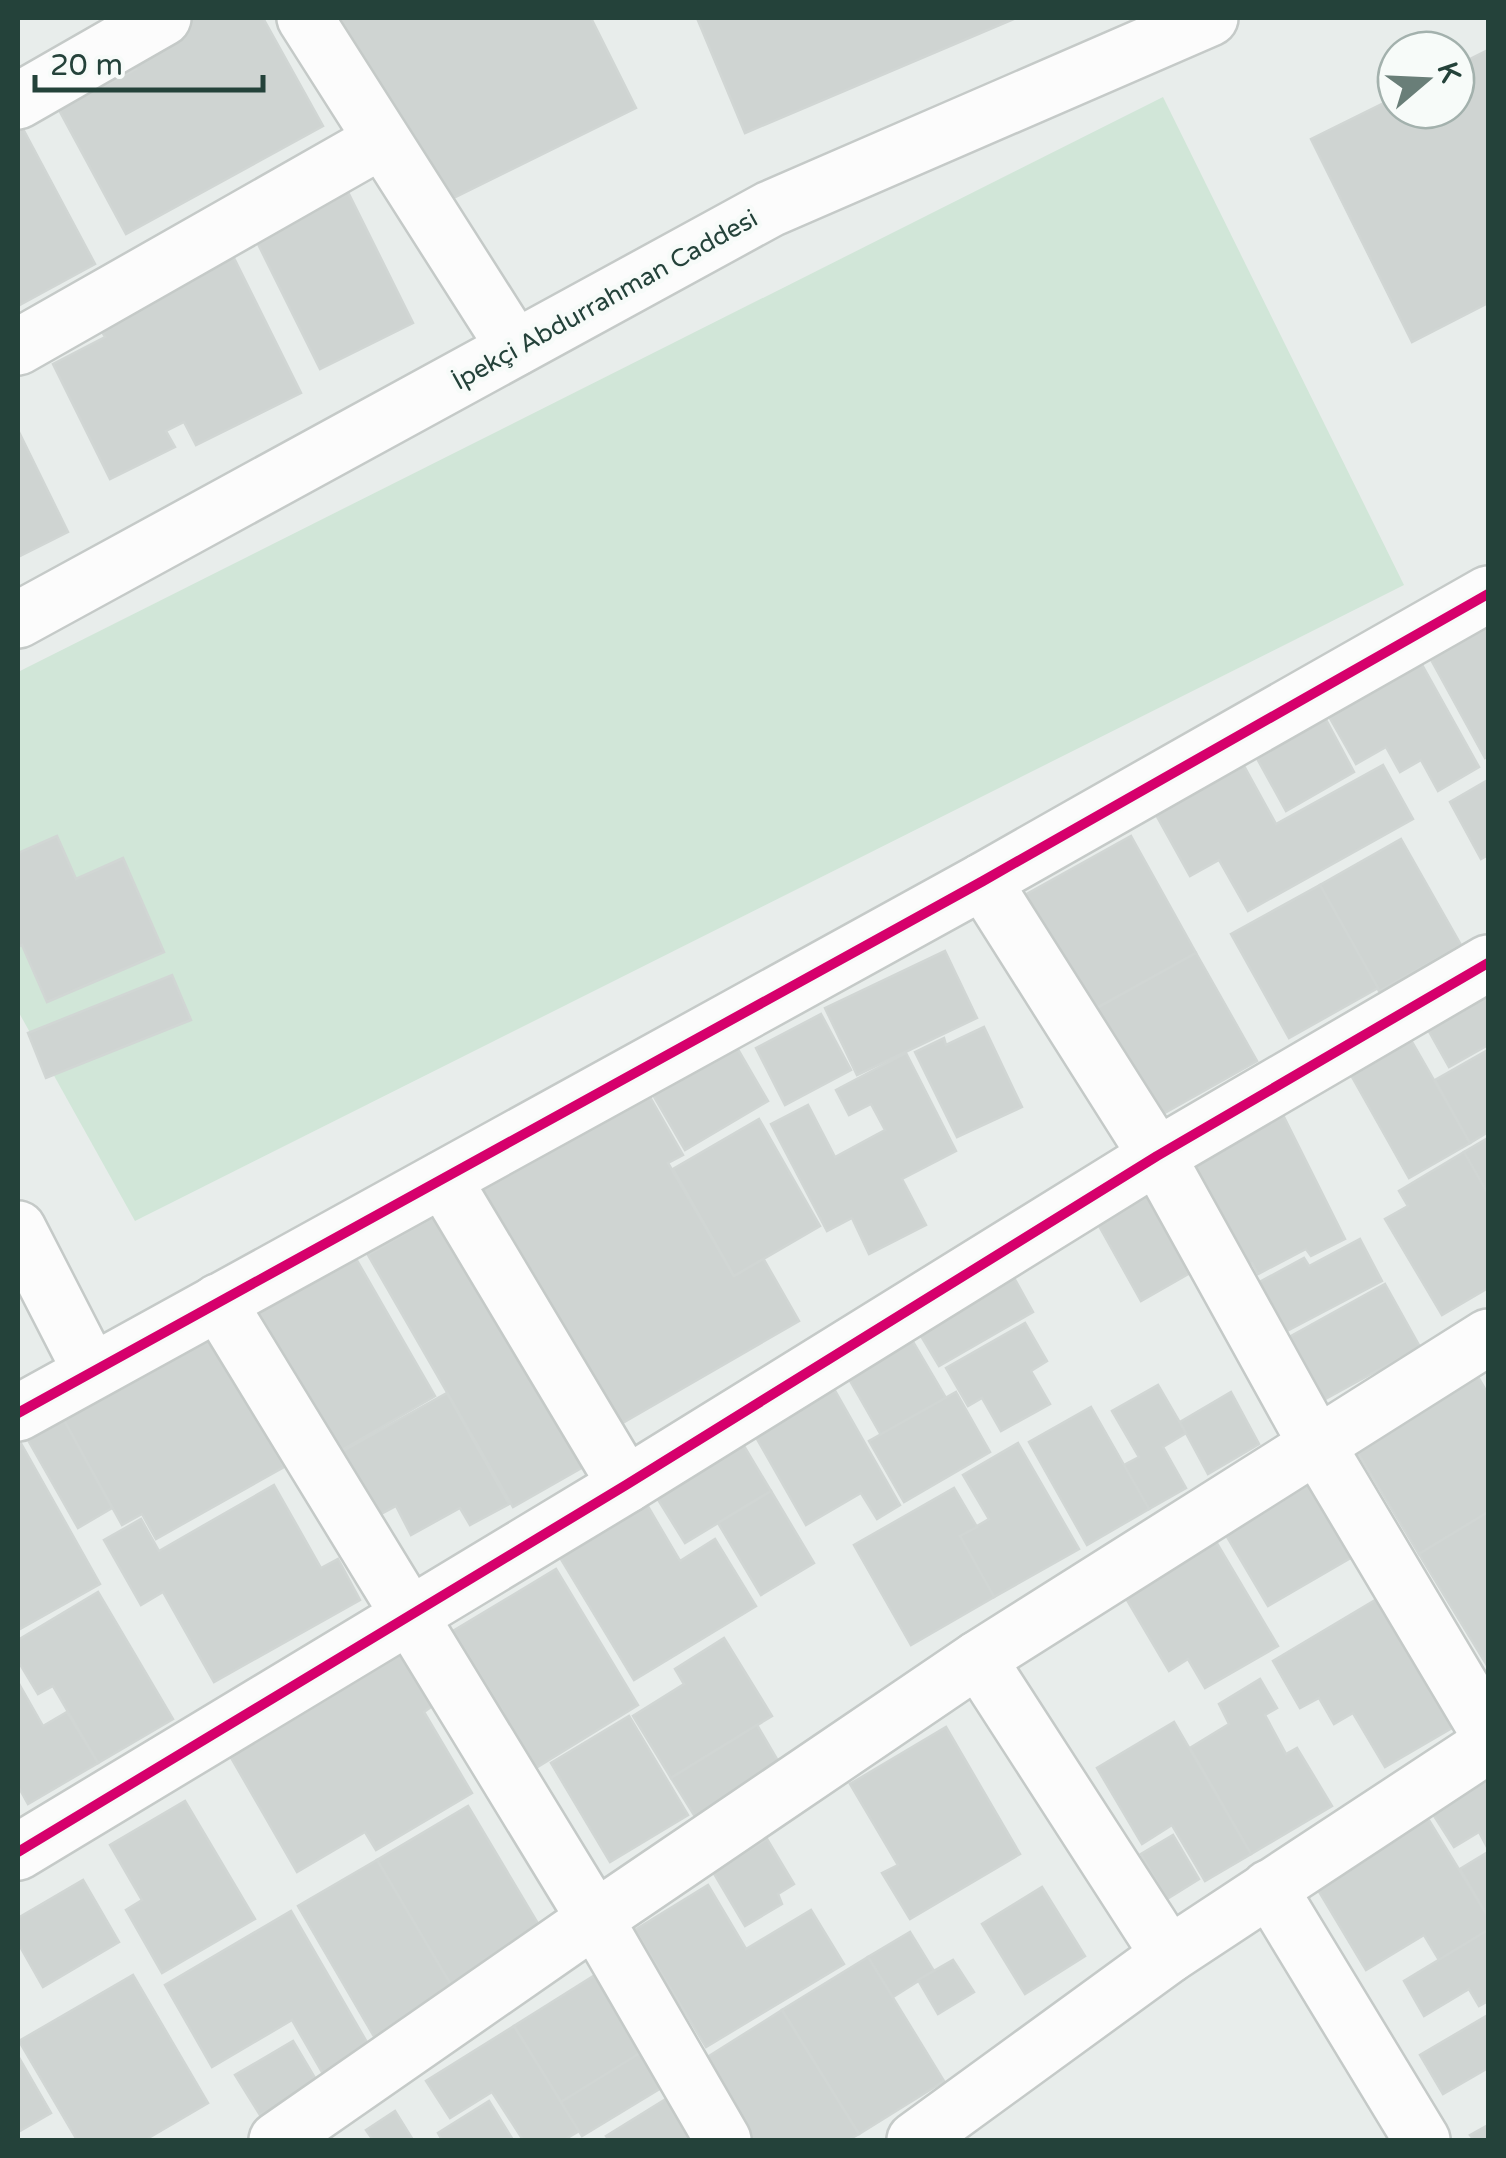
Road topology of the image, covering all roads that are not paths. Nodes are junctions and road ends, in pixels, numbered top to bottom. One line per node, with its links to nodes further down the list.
1 (163, 18): 4 (street)
2 (306, 18): 5 (street)
3 (1210, 18): 7 (street, İpekçi Abdurrahman Caddesi)
4 (18, 101)
5 (382, 140): 6 (street); 7 (street)
6 (18, 346)
7 (515, 348): 9 (street, İpekçi Abdurrahman Caddesi)
8 (1488, 594): 10 (street)
9 (18, 620)
10 (983, 882): 12 (street); 13 (street)
11 (1488, 963): 12 (street)
12 (1157, 1156): 19 (street); 20 (street)
13 (442, 1179): 15 (street); 20 (street)
14 (18, 1228): 17 (street)
15 (218, 1302): 17 (street); 21 (street)
16 (1488, 1337): 19 (street)
17 (91, 1370): 18 (street)
18 (18, 1412)
19 (1316, 1445): 22 (street); 23 (street)
20 (626, 1484): 21 (street)
21 (409, 1614): 25 (street); 27 (street)
22 (978, 1659): 27 (street); 28 (street)
23 (1488, 1732)
24 (1488, 1745): 26 (street)
25 (18, 1852)
26 (1268, 1888): 28 (street); 32 (street)
27 (595, 1919): 29 (street); 30 (street)
28 (1169, 1954): 31 (street)
29 (277, 2140)
30 (722, 2140)
31 (916, 2140)
32 (1422, 2140)

